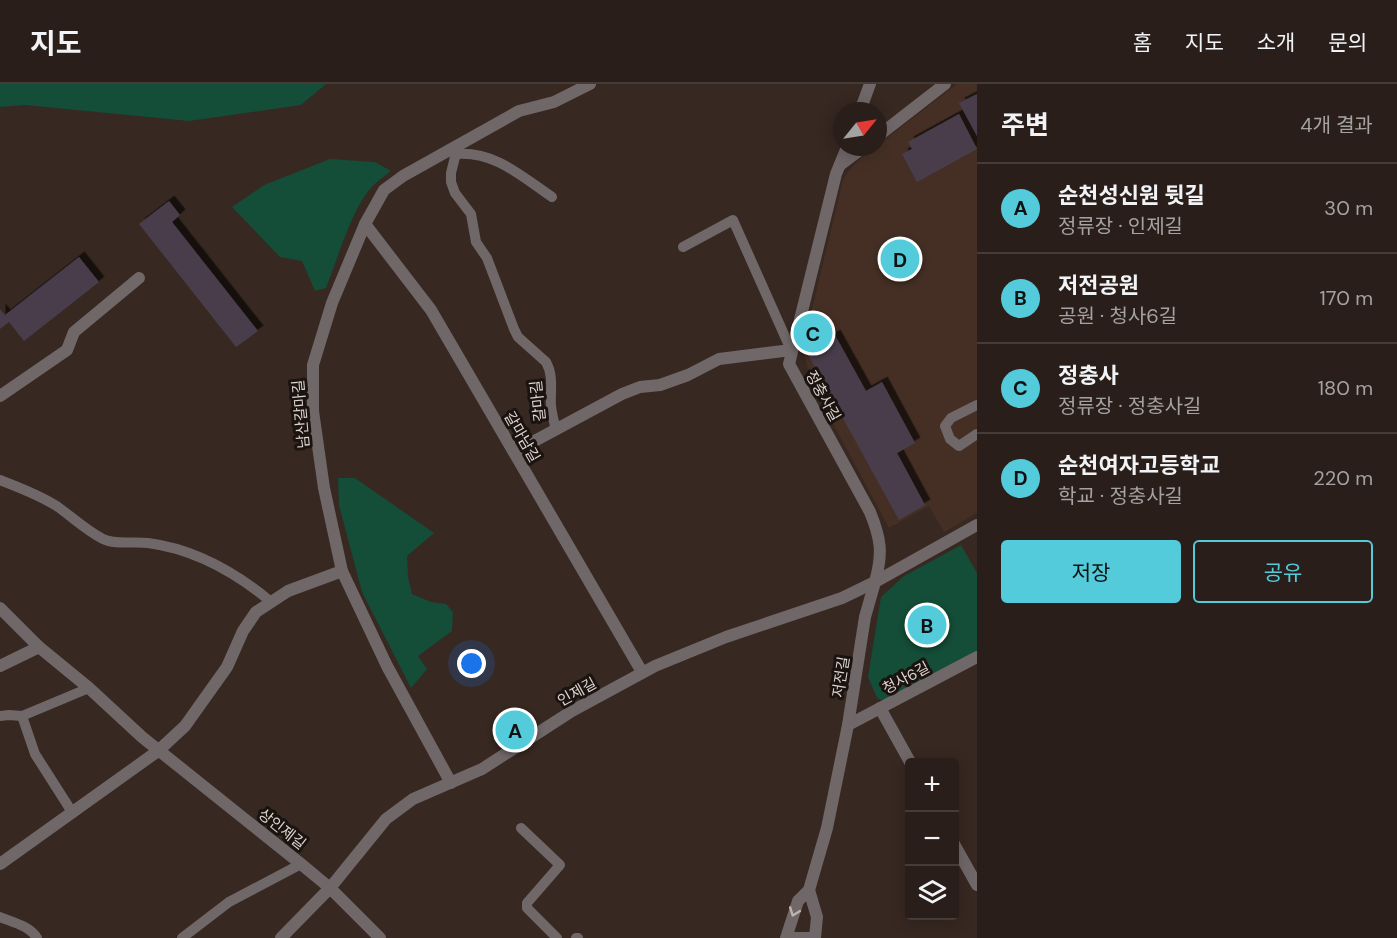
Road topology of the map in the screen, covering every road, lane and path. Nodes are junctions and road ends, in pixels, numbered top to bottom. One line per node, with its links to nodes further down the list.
1 (590, 84): 6 (street, 남산갈마길)
2 (870, 84): 4 (street)
3 (945, 84): 5 (street)
4 (863, 102)
5 (887, 129)
6 (457, 150): 10 (lane); 11 (street, 남산갈마길); 17 (lane, 갈마길)
7 (844, 156): 9 (street, 정충사길)
8 (853, 156): 9 (street)
9 (840, 166): 14 (street, 정충사길)
10 (552, 197)
11 (365, 224): 20 (street, 갈마남길); 23 (street, 남산갈마길)
12 (683, 247): 14 (lane)
13 (139, 278): 15 (street)
14 (791, 350): 17 (street, 갈마길); 24 (street, 정충사길)
15 (0, 396)
16 (977, 405): 18 (lane)
17 (556, 430): 20 (street)
18 (974, 437): 19 (lane)
19 (977, 450)
20 (514, 452): 30 (street, 갈마남길)
21 (0, 480): 25 (lane)
22 (977, 525): 24 (street)
23 (342, 571): 25 (street); 38 (street, 남산갈마길)
24 (875, 582): 30 (street, 인제길); 35 (street, 저전길)
25 (270, 601): 36 (street)
26 (0, 608): 27 (street, 상인제길)
27 (39, 647): 29 (street); 31 (street, 상인제길)
28 (977, 657): 32 (street, 청사6길)
29 (0, 666)
30 (642, 672): 38 (street, 인제길)
31 (89, 688): 34 (lane); 36 (street, 상인제길)
32 (880, 708): 35 (street, 청사6길); 37 (street)
33 (0, 716): 34 (lane)
34 (22, 716): 39 (lane)
35 (848, 725): 46 (street, 저전길)
36 (158, 751): 39 (street); 43 (street, 상인제길)
37 (908, 758)
38 (451, 783): 45 (street, 인제길)
39 (72, 813): 42 (street)
40 (521, 828): 52 (lane)
41 (959, 853): 44 (street)
42 (0, 864)
43 (302, 864): 45 (street, 상인제길); 49 (lane)
44 (977, 885)
45 (330, 888): 50 (street, 인제길); 51 (street, 상인제길)
46 (809, 890): 53 (street, 저전길, one-way to 53); 56 (street)
47 (0, 917): 48 (lane)
48 (38, 938)
49 (182, 938)
50 (281, 938)
51 (380, 938)
52 (557, 938)
53 (786, 938)
54 (792, 938): 55 (street)
55 (810, 938)
56 (815, 938)

